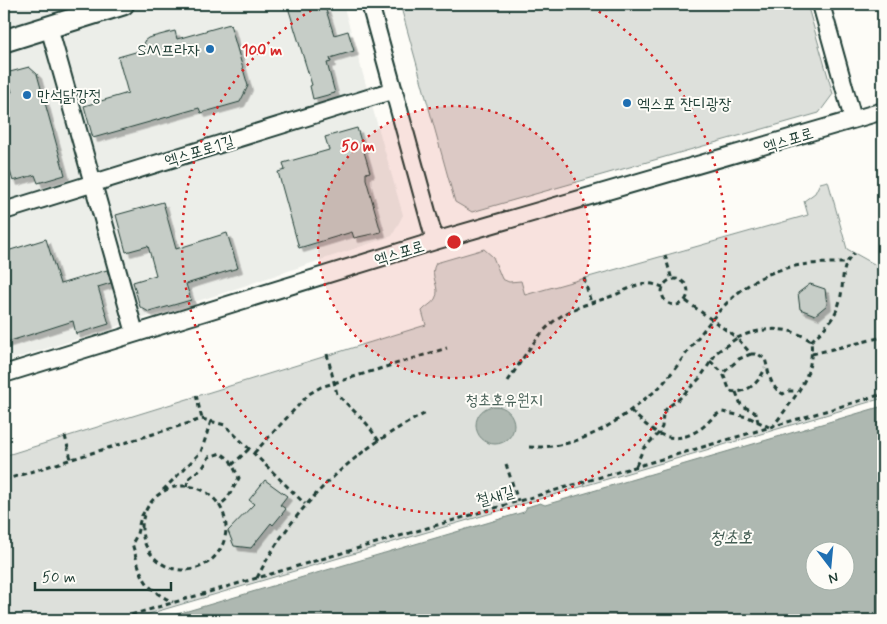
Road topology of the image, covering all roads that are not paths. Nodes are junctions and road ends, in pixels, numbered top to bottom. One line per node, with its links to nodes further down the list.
1 (124, 4): 4 (street)
2 (370, 4): 6 (street)
3 (821, 4): 8 (street)
4 (49, 27): 5 (street); 9 (street)
5 (4, 41)
6 (394, 90): 9 (street, 엑스포로1길); 11 (street)
7 (883, 110): 8 (street, 엑스포로)
8 (853, 119): 11 (street, 엑스포로)
9 (93, 183): 10 (street, 엑스포로1길); 12 (street)
10 (4, 211)
11 (436, 241): 12 (street, 엑스포로)
12 (135, 333): 13 (street, 엑스포로)
13 (4, 374)

